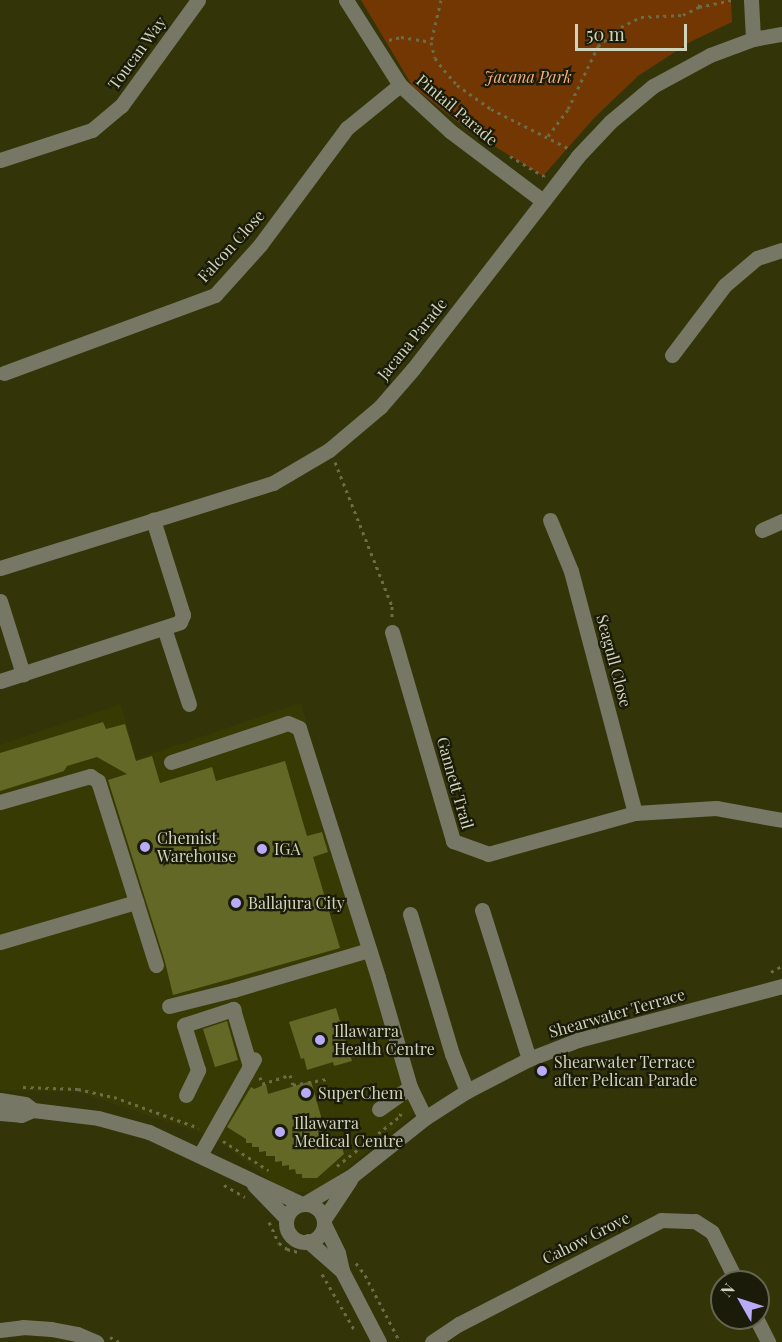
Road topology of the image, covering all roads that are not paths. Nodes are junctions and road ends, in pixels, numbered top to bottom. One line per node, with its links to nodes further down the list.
1 (198, 0): 7 (street, Toucan Way)
2 (346, 0): 6 (street, Pintail Parade)
3 (751, 0): 5 (street)
4 (782, 34): 5 (street, Jacana Parade)
5 (753, 39): 8 (street, Jacana Parade)
6 (400, 85): 8 (street, Pintail Parade); 11 (street, Falcon Close)
7 (0, 160)
8 (543, 201): 13 (street, Jacana Parade)
9 (782, 250): 10 (street)
10 (672, 355)
11 (4, 373)
12 (550, 519): 25 (street, Seagull Close)
13 (153, 520): 16 (street, Jacana Parade); 18 (street)
14 (782, 521): 15 (street)
15 (762, 530)
16 (0, 568)
17 (0, 601): 20 (street)
18 (164, 628): 20 (street); 22 (street)
19 (393, 632): 25 (street, Gannett Trail)
20 (23, 674): 21 (street)
21 (0, 681)
22 (189, 704)
23 (171, 762): 31 (street)
24 (0, 802): 27 (street)
25 (635, 813): 26 (street, Gannett Trail)
26 (782, 820)
27 (136, 902): 30 (street); 32 (street)
28 (482, 910): 36 (street)
29 (410, 914): 39 (street)
30 (0, 942)
31 (369, 950): 34 (street); 38 (street)
32 (156, 965)
33 (782, 986): 36 (street, Shearwater Terrace)
34 (233, 990): 35 (street); 37 (street)
35 (169, 1006)
36 (529, 1059): 39 (street, Shearwater Terrace)
37 (252, 1062): 40 (street); 46 (street)
38 (410, 1087): 42 (street); 45 (street)
39 (467, 1091): 45 (street, Shearwater Terrace)
40 (186, 1095)
41 (0, 1100): 43 (street)
42 (379, 1109)
43 (33, 1110): 44 (street); 46 (street)
44 (0, 1113)
45 (425, 1118): 47 (street, Shearwater Terrace)
46 (200, 1155): 48 (street)
47 (353, 1175): 49 (street, Shearwater Terrace); 51 (street, Shearwater Terrace)
48 (250, 1181): 49 (street); 50 (street)
49 (303, 1204): 50 (street); 51 (street)
50 (286, 1218): 52 (street)
51 (324, 1221): 52 (street); 53 (street)
52 (306, 1248): 53 (street)
53 (348, 1266): 57 (street)
54 (732, 1270): 58 (street, Cahow Grove)
55 (0, 1330): 56 (street)
56 (96, 1342)
57 (379, 1342)
58 (432, 1342)

